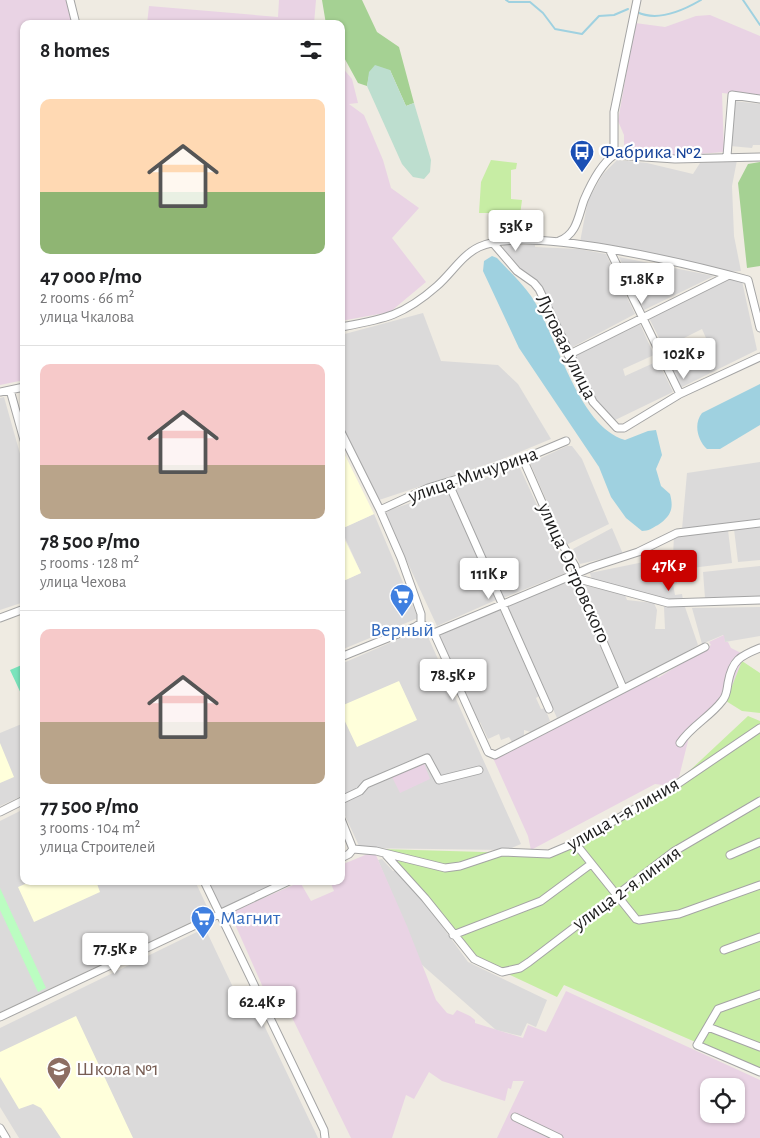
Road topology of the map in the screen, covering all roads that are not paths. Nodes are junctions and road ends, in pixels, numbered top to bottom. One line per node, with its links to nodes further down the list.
1 (70, 0): 3 (street)
2 (637, 0): 5 (street)
3 (75, 20)
4 (760, 99): 6 (street)
5 (614, 155): 6 (street); 8 (street)
6 (727, 156): 7 (street)
7 (760, 157)
8 (558, 242): 9 (street); 10 (street)
9 (493, 243): 13 (street); 15 (street, Луговая улица)
10 (610, 251): 11 (street); 12 (street)
11 (727, 276): 12 (street); 14 (street)
12 (643, 317): 15 (street); 20 (street)
13 (345, 326)
14 (760, 328)
15 (568, 356): 20 (street, Луговая улица)
16 (760, 357): 20 (street)
17 (20, 389): 18 (street)
18 (10, 390): 19 (street); 21 (street)
19 (0, 392)
20 (680, 394)
21 (20, 426)
22 (345, 440): 26 (street)
23 (566, 441): 24 (street, улица Мичурина)
24 (523, 459): 25 (street, улица Мичурина); 28 (street, улица Островского)
25 (448, 482): 26 (street, улица Мичурина); 30 (street)
26 (380, 510): 33 (street)
27 (760, 524): 28 (street)
28 (578, 576): 29 (street); 30 (street); 38 (street, улица Островского)
29 (760, 600)
30 (502, 603): 34 (street); 39 (street)
31 (20, 610): 32 (street)
32 (0, 618)
33 (421, 623): 34 (street); 37 (street)
34 (434, 633): 38 (street)
35 (705, 646): 38 (street)
36 (760, 648): 41 (street)
37 (345, 655)
38 (623, 688)
39 (550, 709)
40 (760, 728): 49 (street, улица 1-я линия)
41 (680, 743)
42 (479, 770): 43 (street)
43 (345, 798)
44 (760, 801): 58 (street, улица 2-я линия)
45 (20, 802): 46 (street)
46 (0, 812)
47 (345, 828): 50 (street)
48 (760, 842): 52 (street)
49 (575, 843): 51 (street, улица 1-я линия); 54 (street)
50 (353, 849): 51 (street, улица 1-я линия); 53 (street)
51 (386, 855): 60 (street)
52 (730, 855)
53 (345, 856)
54 (591, 864): 58 (street); 60 (street)
55 (206, 885): 59 (street)
56 (280, 885): 59 (street)
57 (760, 885): 58 (street)
58 (617, 895): 60 (street, улица 2-я линия)
59 (220, 913): 64 (street); 71 (street)
60 (453, 935)
61 (760, 937): 62 (street)
62 (724, 950)
63 (760, 994): 65 (street)
64 (0, 1017)
65 (708, 1026): 66 (street); 67 (street)
66 (760, 1047)
67 (760, 1072)
68 (515, 1117): 72 (street)
69 (0, 1128): 70 (street)
70 (6, 1138)
71 (325, 1138)
72 (559, 1138)

